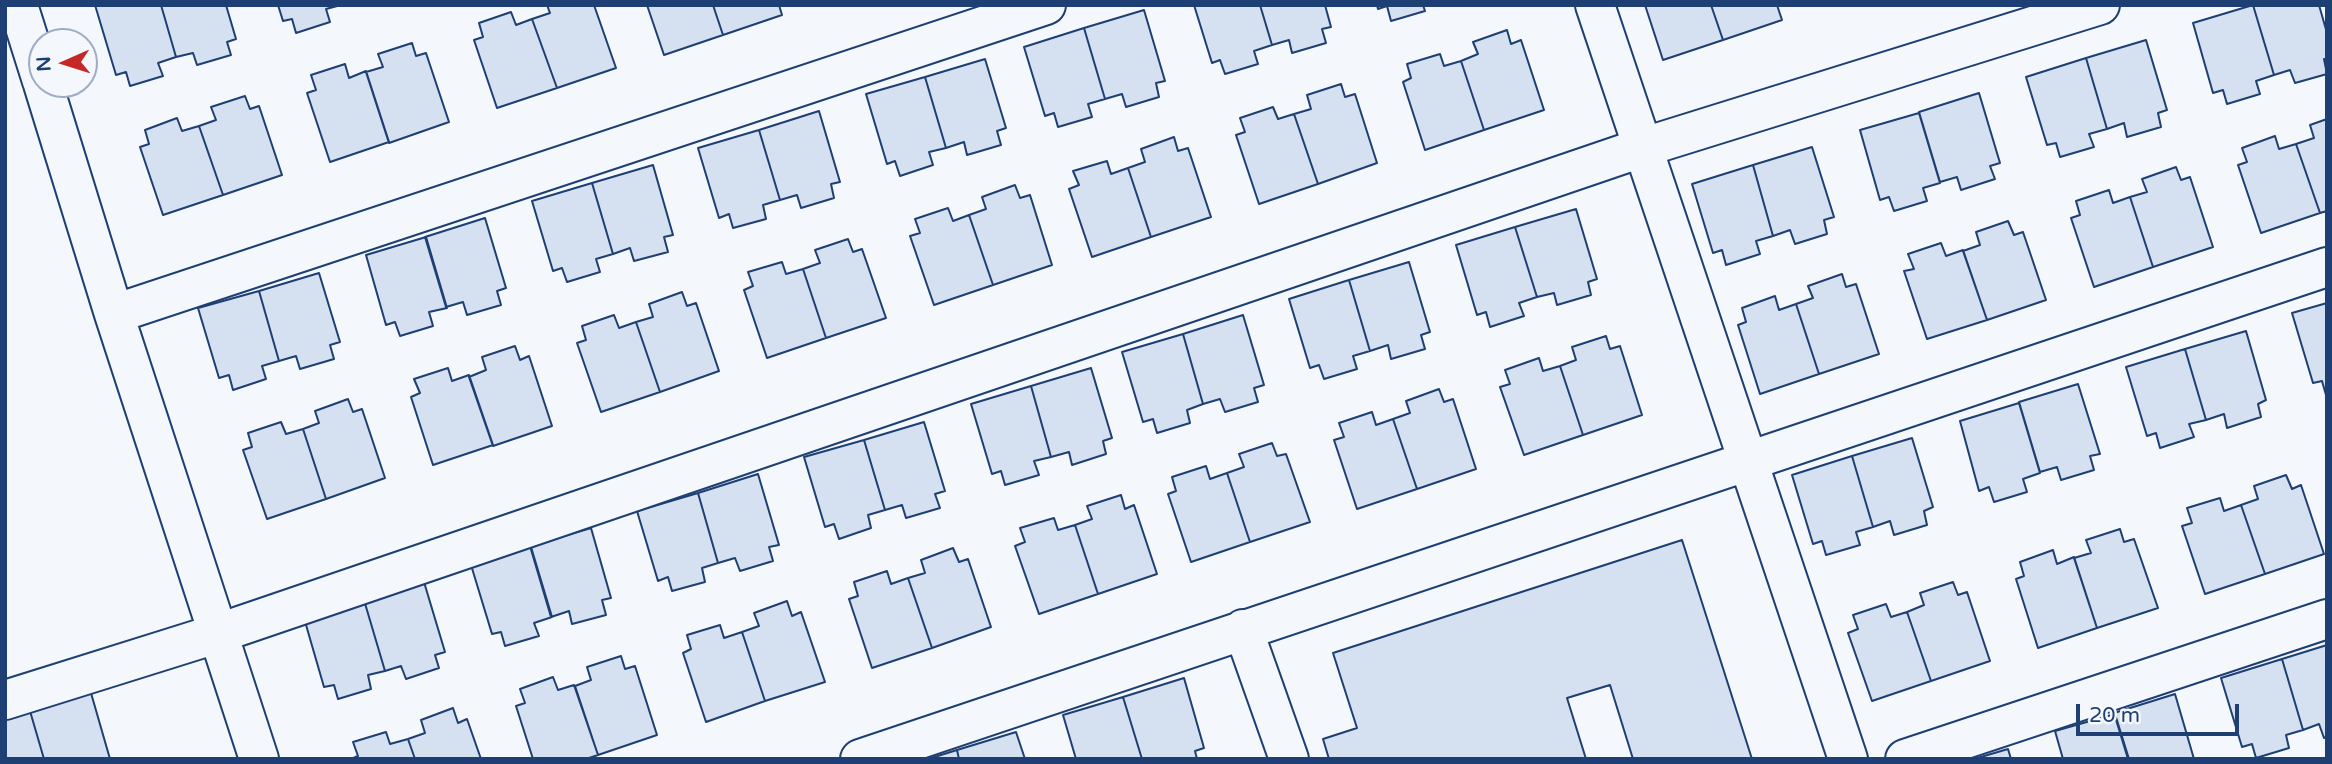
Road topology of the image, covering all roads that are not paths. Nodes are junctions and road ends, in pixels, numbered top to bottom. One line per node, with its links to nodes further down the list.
1 (18, 5): 5 (street)
2 (1046, 5): 9 (street)
3 (1595, 5): 7 (street)
4 (2100, 5): 7 (street)
5 (28, 38)
6 (47, 98): 9 (street)
7 (1641, 148): 10 (street); 13 (street)
8 (2327, 267): 10 (street)
9 (114, 314): 13 (street)
10 (1747, 462): 12 (street); 18 (street)
11 (2327, 619): 19 (street)
12 (1243, 629): 16 (street); 17 (street)
13 (219, 633): 14 (street); 15 (street)
14 (5, 700)
15 (259, 759)
16 (860, 759)
17 (1289, 759)
18 (1848, 759)
19 (1905, 759)

